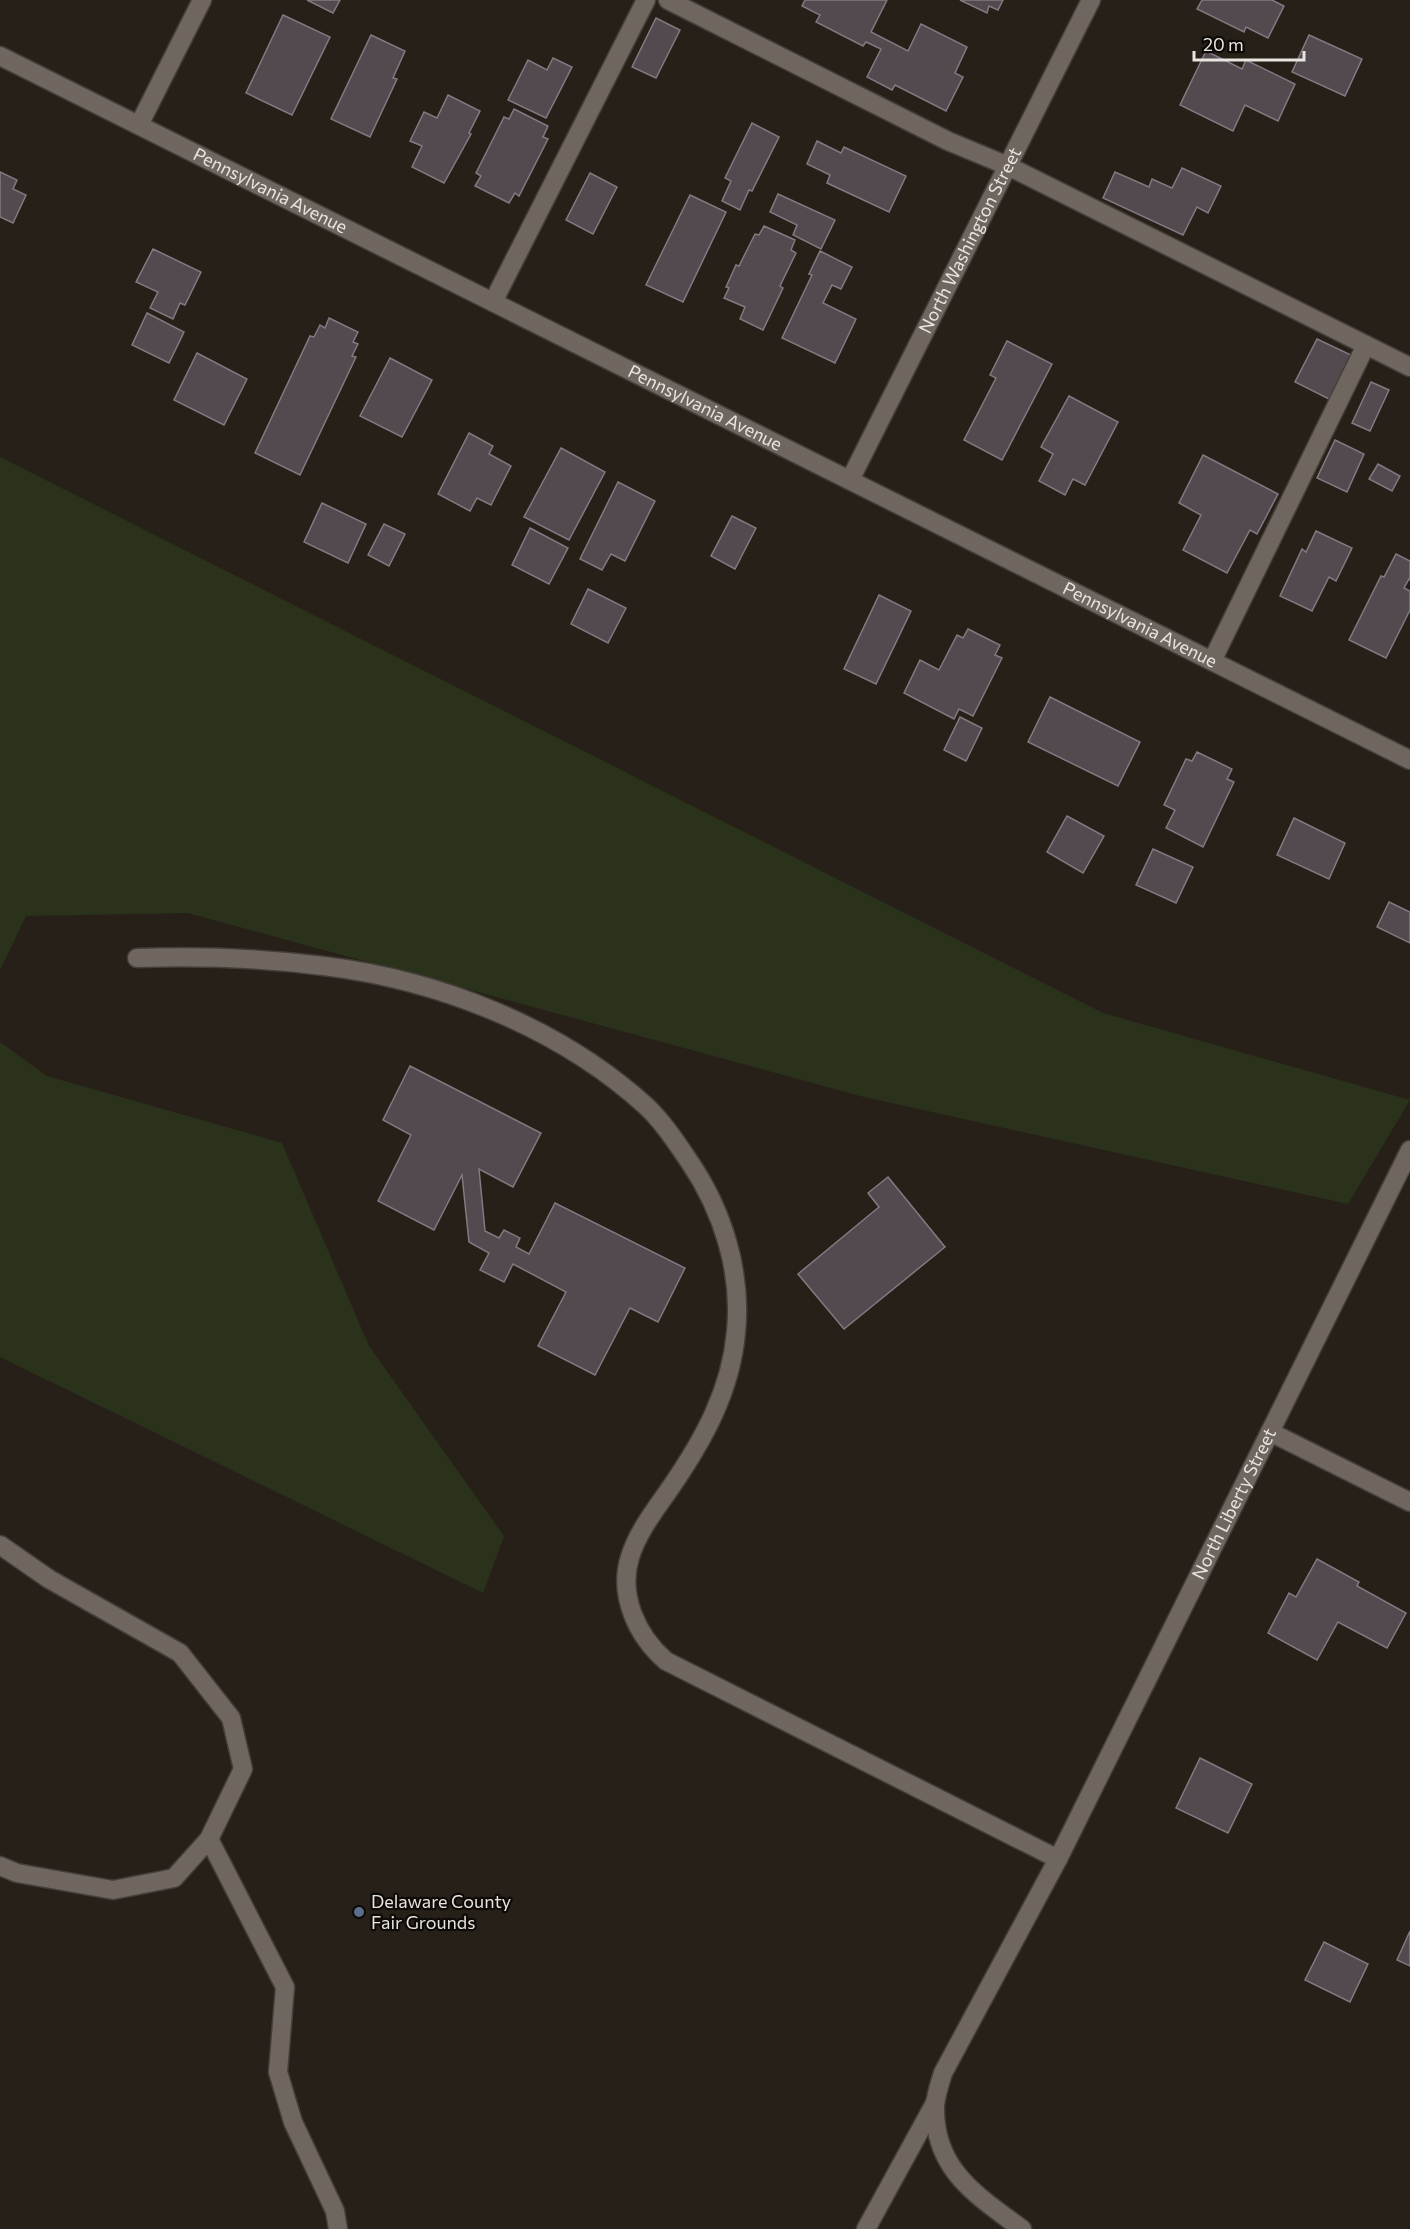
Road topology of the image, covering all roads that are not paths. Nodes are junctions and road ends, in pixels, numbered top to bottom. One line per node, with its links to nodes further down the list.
1 (202, 0): 6 (street)
2 (646, 0): 8 (street)
3 (668, 0): 7 (street)
4 (1091, 0): 7 (street, North Washington Street)
5 (0, 56): 6 (street, Pennsylvania Avenue)
6 (139, 125): 8 (street, Pennsylvania Avenue)
7 (1008, 166): 9 (street); 11 (street, North Washington Street)
8 (493, 302): 11 (street, Pennsylvania Avenue)
9 (1365, 345): 10 (street); 12 (street)
10 (1410, 367)
11 (850, 480): 12 (street, Pennsylvania Avenue)
12 (1212, 661): 13 (street, Pennsylvania Avenue)
13 (1410, 760)
14 (137, 958): 20 (street)
15 (1410, 1150): 16 (street, North Liberty Street)
16 (1270, 1432): 17 (street); 20 (street, North Liberty Street)
17 (1410, 1502)
18 (0, 1545): 19 (street)
19 (209, 1839): 21 (street); 23 (street)
20 (1058, 1859): 22 (street, North Liberty Street)
21 (0, 1866)
22 (935, 2103): 24 (street); 25 (street)
23 (339, 2229)
24 (866, 2229)
25 (1022, 2229)

